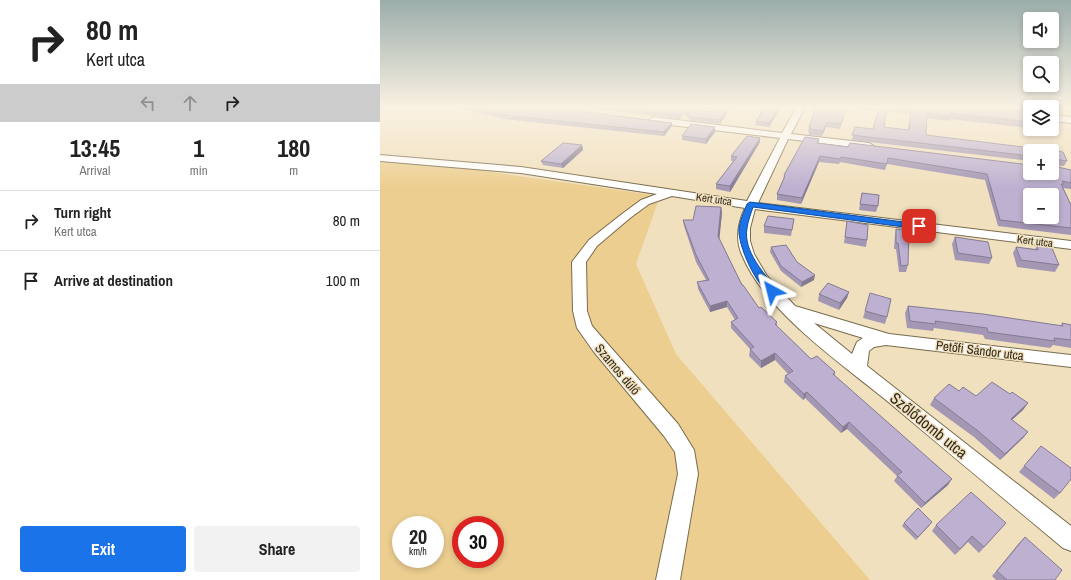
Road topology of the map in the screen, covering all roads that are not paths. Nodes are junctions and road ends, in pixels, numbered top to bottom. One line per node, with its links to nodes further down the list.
1 (778, 134): 2 (street)
2 (787, 135): 3 (street); 6 (street, Szőlődomb utca)
3 (881, 147)
4 (380, 158): 5 (street, Kert utca)
5 (670, 193): 6 (street, Kert utca); 13 (street, Szamos dűlő)
6 (750, 204): 7 (street, Kert utca); 8 (street, Szőlődomb utca)
7 (1071, 245)
8 (788, 309): 9 (street, Petőfi Sándor utca); 11 (street, Szőlődomb utca)
9 (889, 340): 10 (street, Petőfi Sándor utca); 11 (street, Petőfi Sándor utca)
10 (1071, 361)
11 (859, 369): 12 (street, Szőlődomb utca)
12 (1071, 540)
13 (668, 580)

